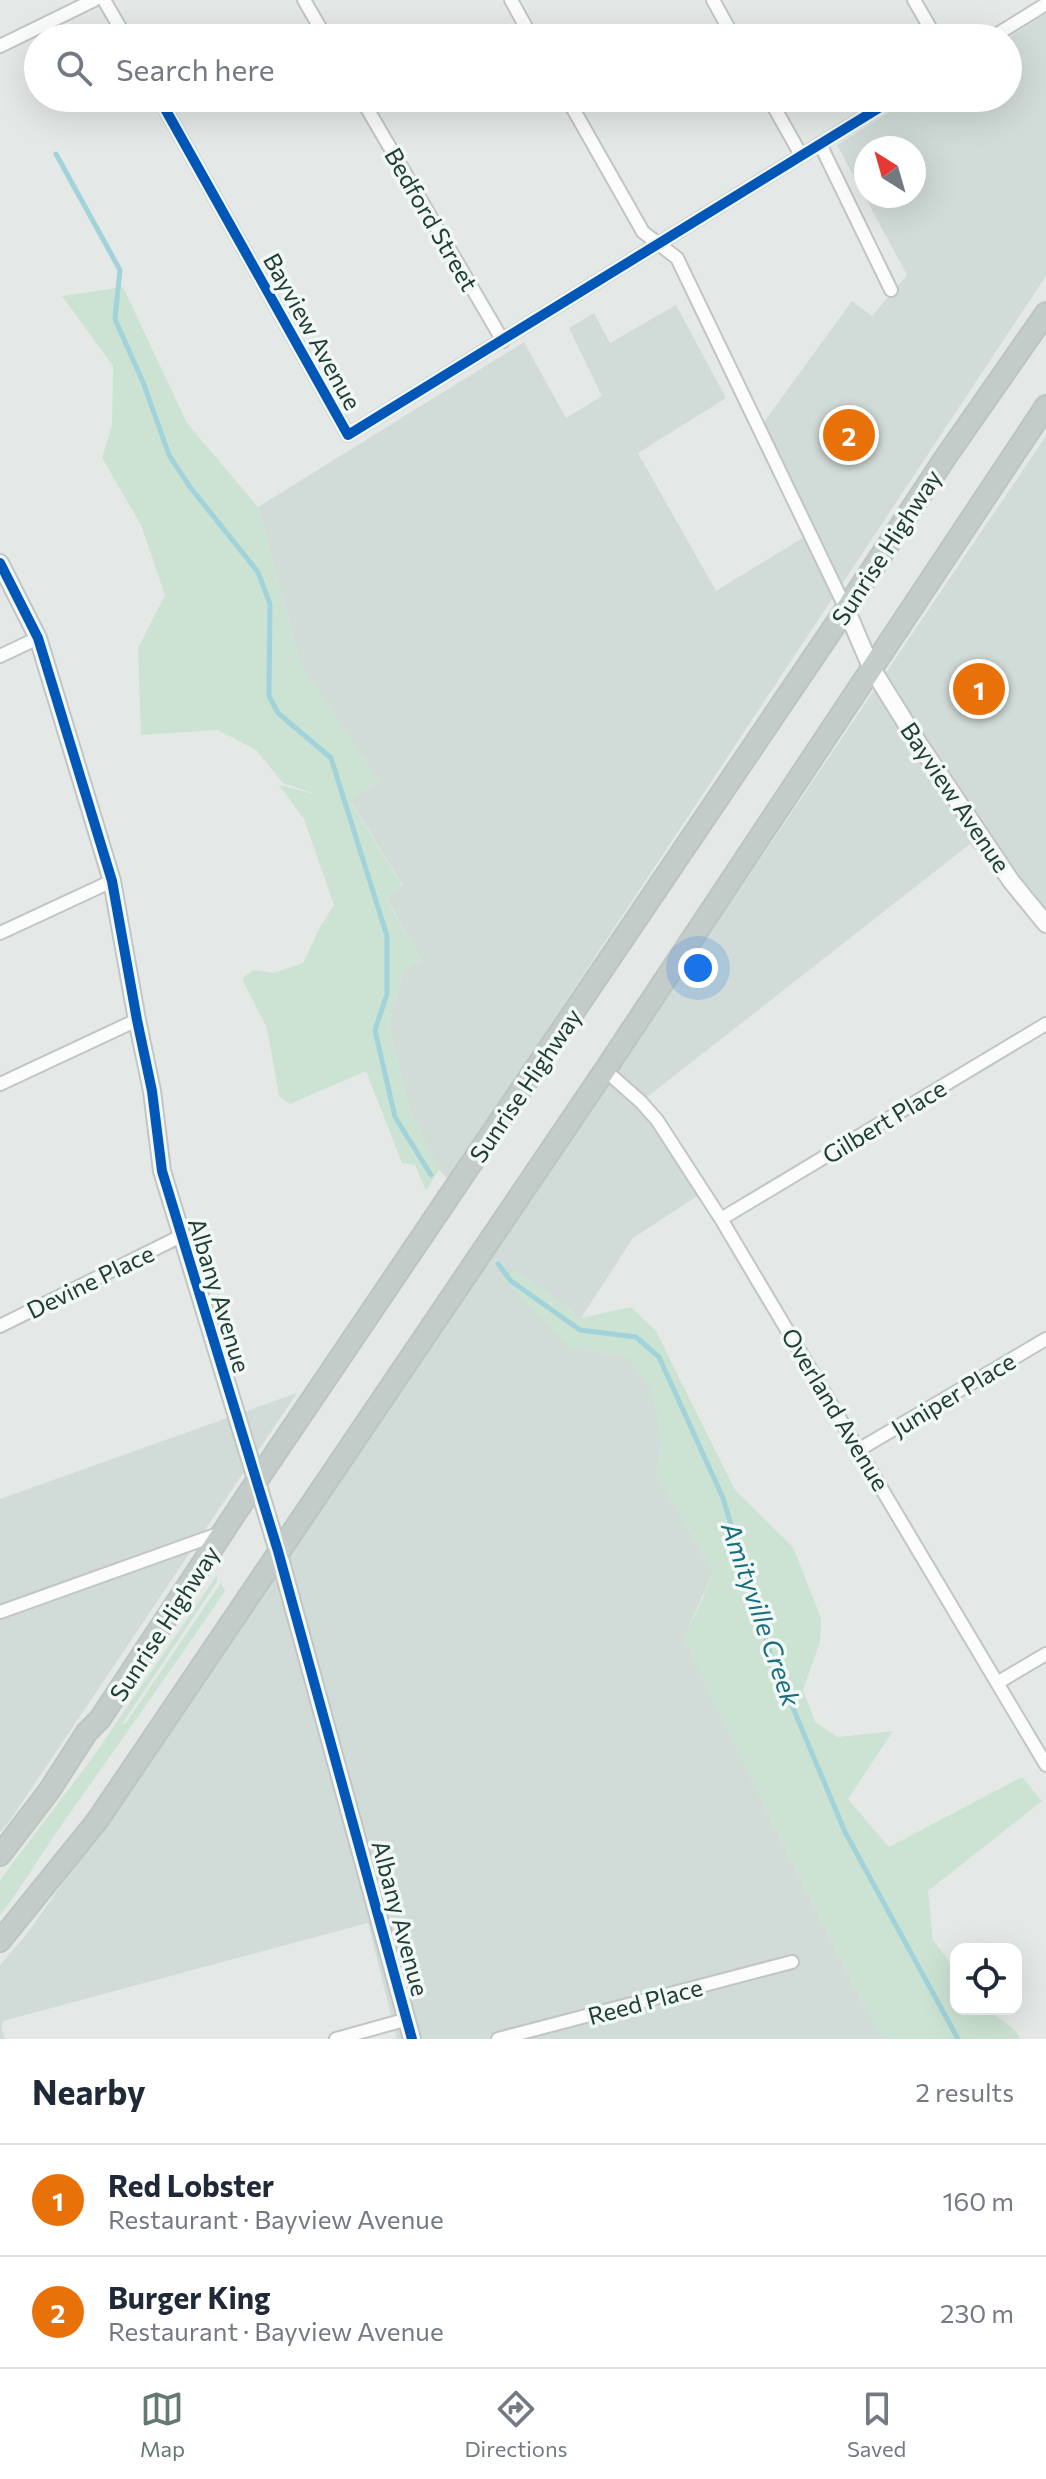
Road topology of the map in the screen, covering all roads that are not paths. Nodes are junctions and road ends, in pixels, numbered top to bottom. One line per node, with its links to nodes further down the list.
1 (94, 0): 8 (street)
2 (104, 0): 9 (street)
3 (304, 0): 10 (street)
4 (511, 0): 11 (street)
5 (713, 0): 12 (street)
6 (914, 0): 13 (street)
7 (1046, 4): 14 (street)
8 (45, 24)
9 (118, 24)
10 (318, 24)
11 (524, 24)
12 (726, 24)
13 (928, 24)
14 (1014, 24)
15 (24, 34): 16 (street)
16 (0, 46)
17 (167, 112): 27 (street, Bayview Avenue)
18 (369, 112): 27 (street, Bedford Street)
19 (575, 112): 24 (street)
20 (777, 112): 23 (street)
21 (872, 112): 22 (street, Bayview Avenue)
22 (820, 144): 23 (street, Bayview Avenue); 25 (street)
23 (801, 155): 24 (street, Bayview Avenue)
24 (657, 245): 27 (street, Bayview Avenue); 30 (street)
25 (891, 290)
26 (1046, 313): 30 (highway, Sunrise Highway)
27 (503, 341)
28 (1046, 406): 33 (highway)
29 (0, 563): 31 (street, Albany Avenue)
30 (846, 609): 33 (street, Bayview Avenue); 46 (highway, Sunrise Highway)
31 (38, 638): 32 (street); 34 (street, Albany Avenue)
32 (0, 656)
33 (871, 667): 35 (street, Bayview Avenue); 39 (highway)
34 (112, 881): 36 (street); 37 (street, Albany Avenue)
35 (1046, 924)
36 (0, 933)
37 (137, 1020): 40 (street); 42 (street, Albany Avenue)
38 (1046, 1024): 41 (street, Gilbert Place)
39 (605, 1070): 41 (street, Overland Avenue); 48 (highway)
40 (0, 1084)
41 (721, 1219): 45 (street, Overland Avenue)
42 (181, 1236): 43 (street, Devine Place); 46 (street, Albany Avenue)
43 (0, 1326)
44 (1046, 1339): 45 (street, Juniper Place)
45 (860, 1449): 51 (street, Overland Avenue)
46 (256, 1482): 47 (highway, Sunrise Highway); 48 (street, Albany Avenue)
47 (224, 1532): 49 (street); 53 (highway, Sunrise Highway)
48 (278, 1551): 54 (highway); 56 (street, Albany Avenue)
49 (0, 1612)
50 (1046, 1654): 51 (street)
51 (997, 1683): 52 (street, Overland Avenue)
52 (1046, 1765)
53 (0, 1855)
54 (0, 1941)
55 (792, 1962): 59 (street, Reed Place)
56 (408, 2019): 57 (street); 58 (street, Albany Avenue)
57 (336, 2039)
58 (412, 2039)
59 (498, 2039)

